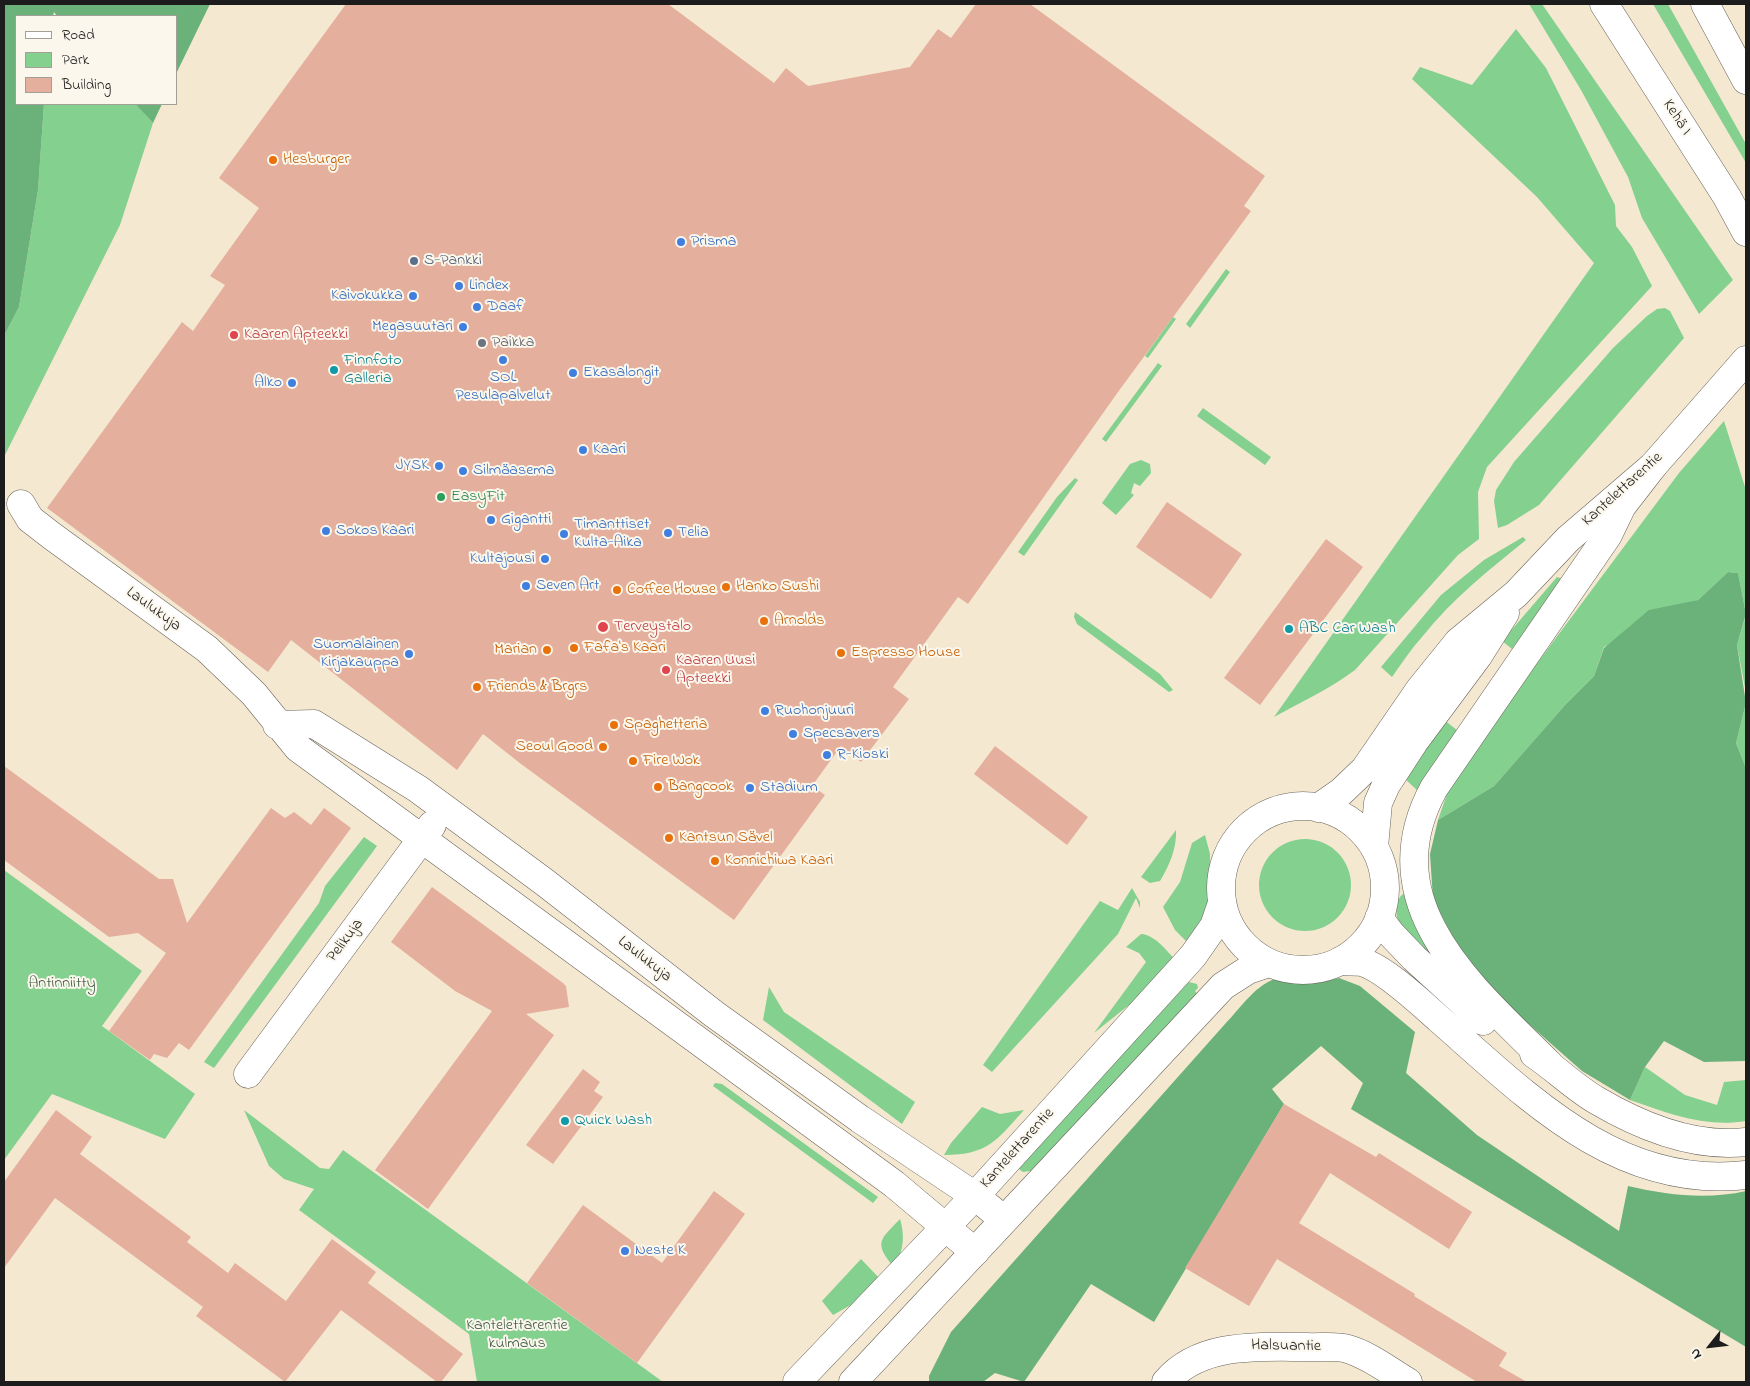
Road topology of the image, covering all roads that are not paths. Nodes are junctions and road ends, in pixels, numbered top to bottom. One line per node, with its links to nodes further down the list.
1 (1604, 4): 4 (main road, Kehä I)
2 (1705, 4): 3 (main road)
3 (1746, 80)
4 (1746, 232)
5 (1746, 360): 6 (main road, Kantelettarentie)
6 (1660, 458): 8 (main road, Kantelettarentie); 18 (main road)
7 (21, 504): 9 (main road, Laulukuja)
8 (1516, 594): 11 (main road, Kantelettarentie); 13 (main road, Kantelettarentie)
9 (277, 726): 10 (main road, Laulukuja); 12 (main road, Laulukuja)
10 (444, 808): 12 (main road, Pelikuja); 22 (main road, Laulukuja)
11 (1318, 808): 13 (main road); 14 (main road)
12 (422, 839): 19 (main road, Pelikuja); 24 (main road, Laulukuja)
13 (1374, 847): 15 (main road)
14 (1222, 903): 17 (main road); 22 (main road, Kantelettarentie)
15 (1379, 918): 16 (main road); 18 (main road)
16 (1340, 961): 17 (main road); 21 (main road)
17 (1269, 963): 23 (main road)
18 (1549, 1064): 20 (main road)
19 (248, 1074)
20 (1746, 1142)
21 (1746, 1174)
22 (975, 1196): 23 (main road, Laulukuja); 24 (main road, Kantelettarentie)
23 (1003, 1219): 25 (main road)
24 (945, 1228): 25 (main road, Laulukuja); 26 (main road, Kantelettarentie)
25 (975, 1252): 27 (main road)
26 (797, 1382)
27 (853, 1382)
28 (1166, 1382): 29 (main road, Halsuantie)
29 (1408, 1382)

